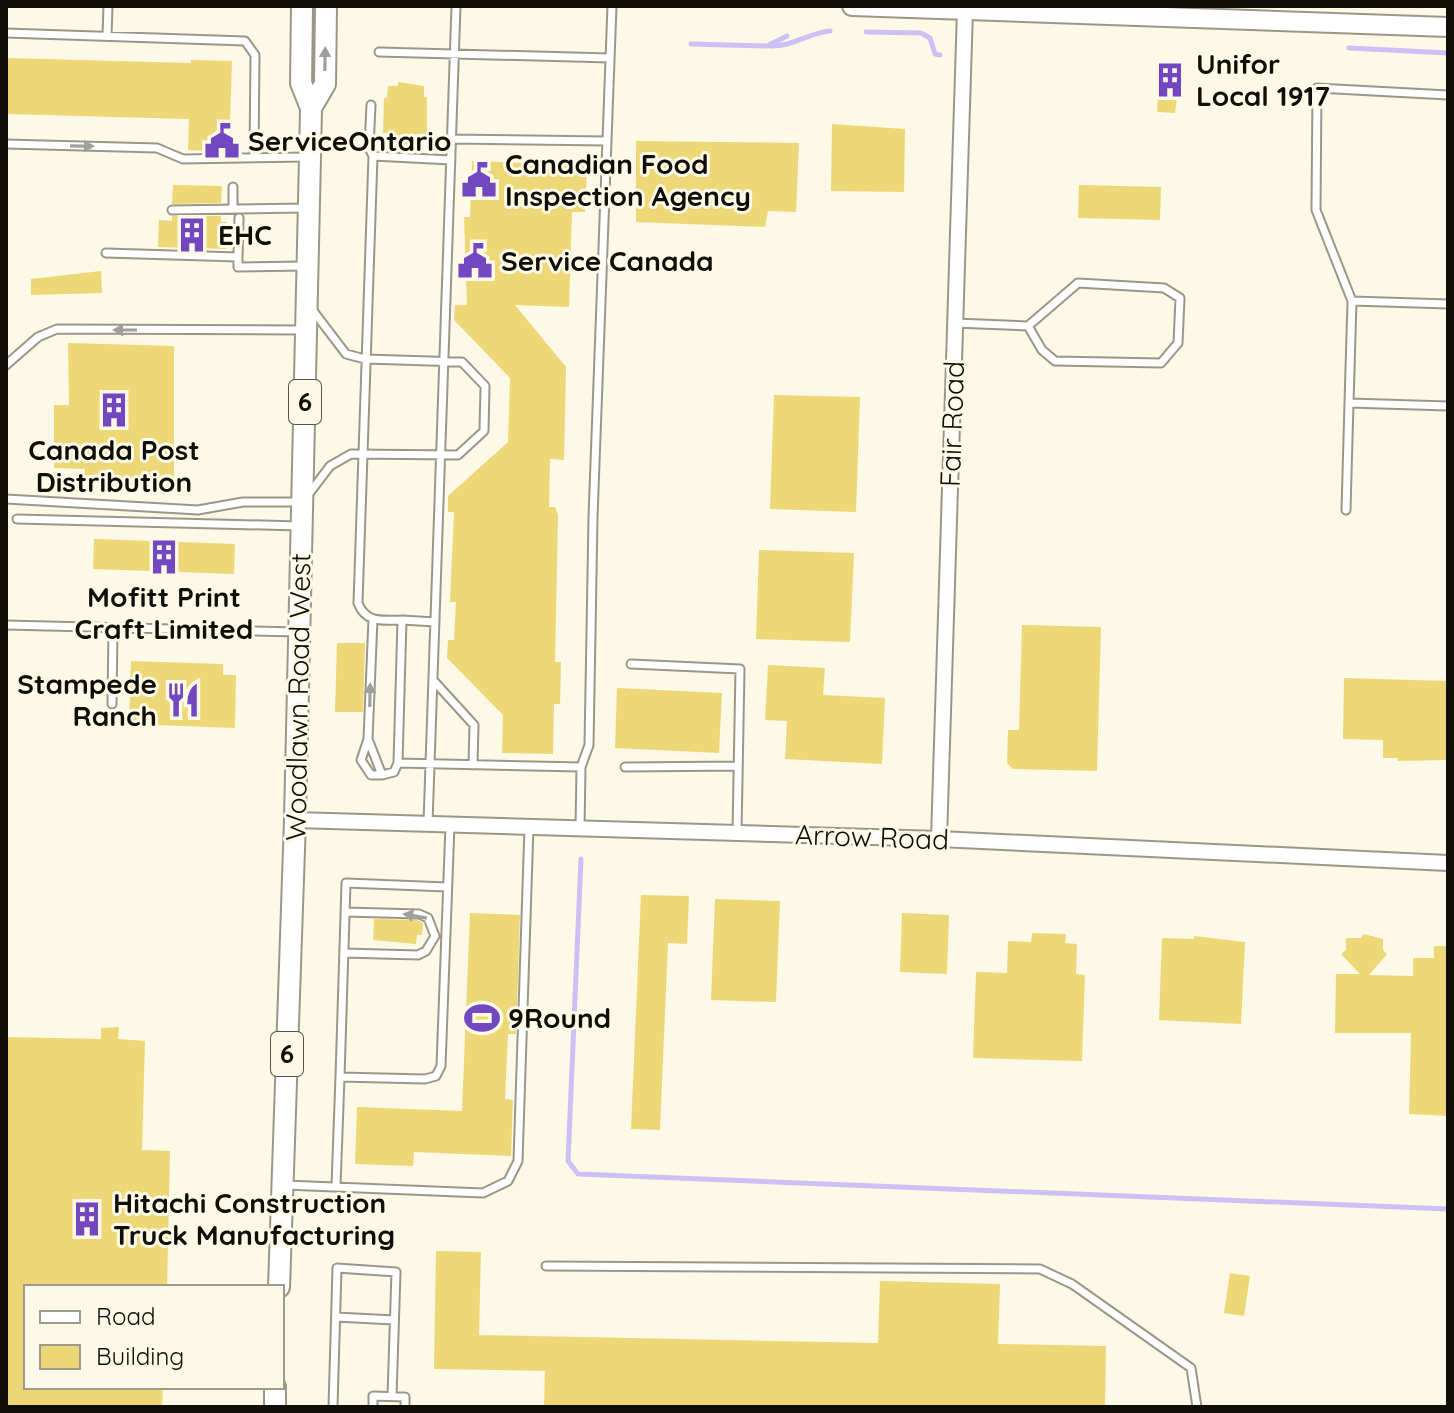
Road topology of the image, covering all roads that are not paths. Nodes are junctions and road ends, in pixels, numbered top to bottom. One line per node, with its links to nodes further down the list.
1 (108, 6): 11 (lane)
2 (302, 6): 17 (main road, Woodlawn Road West / 6)
3 (326, 6): 17 (main road, Woodlawn Road West / 6, one-way to 3)
4 (456, 6): 13 (lane)
5 (612, 6): 14 (lane)
6 (852, 6): 7 (main road)
7 (965, 10): 8 (main road); 36 (street, Fair Road)
8 (1252, 12): 9 (main road)
9 (1448, 27)
10 (6, 33): 11 (lane)
11 (107, 36): 22 (lane)
12 (379, 52): 13 (lane)
13 (454, 53): 14 (lane); 18 (lane)
14 (610, 58): 19 (lane)
15 (1448, 95): 33 (lane)
16 (371, 105): 21 (lane)
17 (311, 108): 23 (main road, Woodlawn Road West / 6)
18 (452, 139): 19 (lane); 24 (lane)
19 (607, 141): 64 (lane)
20 (6, 144): 22 (lane, one-way to 22)
21 (373, 156): 24 (lane); 39 (lane)
22 (254, 157): 23 (lane)
23 (310, 157): 26 (main road, Woodlawn Road West / 6)
24 (451, 160): 40 (lane)
25 (233, 187): 27 (lane)
26 (309, 208): 27 (lane); 32 (main road, Woodlawn Road West / 6)
27 (233, 209): 28 (lane)
28 (172, 210)
29 (239, 218): 31 (lane)
30 (106, 253): 31 (lane)
31 (238, 257): 32 (lane)
32 (307, 266): 34 (main road, Woodlawn Road West / 6)
33 (1352, 301): 35 (lane); 42 (lane)
34 (307, 303): 38 (main road, Woodlawn Road West / 6); 39 (lane)
35 (1448, 304)
36 (955, 323): 37 (lane); 72 (street, Fair Road)
37 (1028, 326): 37 (lane)
38 (306, 330): 41 (lane, one-way to 41); 47 (main road, Woodlawn Road West / 6)
39 (365, 359): 40 (lane); 44 (lane)
40 (444, 362): 45 (lane); 45 (lane)
41 (6, 365)
42 (1349, 403): 43 (lane); 48 (lane)
43 (1448, 406)
44 (362, 452): 45 (lane); 47 (lane); 51 (lane)
45 (441, 455): 53 (lane)
46 (6, 499): 47 (lane)
47 (303, 502): 50 (main road, Woodlawn Road West / 6)
48 (1346, 510)
49 (17, 519): 50 (lane)
50 (302, 526): 56 (main road, Woodlawn Road West / 6)
51 (373, 619): 52 (lane); 60 (lane, one-way to 51)
52 (402, 620): 53 (lane); 60 (lane)
53 (435, 622): 58 (lane)
54 (6, 625): 55 (lane)
55 (113, 628): 56 (lane); 59 (lane)
56 (300, 632): 66 (main road, Woodlawn Road West / 6)
57 (631, 664): 63 (lane)
58 (433, 680): 61 (lane); 62 (lane)
59 (112, 704)
60 (398, 763): 61 (lane)
61 (430, 765): 62 (lane); 67 (lane)
62 (473, 765): 64 (lane)
63 (738, 766): 65 (lane); 71 (lane)
64 (581, 767): 70 (lane)
65 (625, 767)
66 (295, 820): 67 (street, Arrow Road); 78 (main road, Woodlawn Road West / 6)
67 (428, 824): 68 (street, Arrow Road)
68 (450, 825): 69 (street, Arrow Road); 74 (lane)
69 (529, 827): 70 (street, Arrow Road); 79 (lane)
70 (580, 829): 71 (street, Arrow Road)
71 (737, 833): 72 (street, Arrow Road)
72 (939, 839): 73 (street, Arrow Road)
73 (1448, 863)
74 (447, 887): 75 (lane); 77 (lane)
75 (345, 912): 76 (lane); 76 (lane, one-way to 75)
76 (344, 953): 77 (lane)
77 (340, 1077): 79 (lane)
78 (282, 1185): 79 (lane); 81 (main road, Woodlawn Road West / 6)
79 (336, 1186)
80 (546, 1266): 88 (lane)
81 (279, 1285)
82 (336, 1317): 83 (lane); 83 (lane); 85 (lane)
83 (394, 1320): 84 (lane)
84 (392, 1396): 86 (lane); 87 (lane)
85 (333, 1407)
86 (373, 1407)
87 (405, 1407)
88 (1197, 1407)

